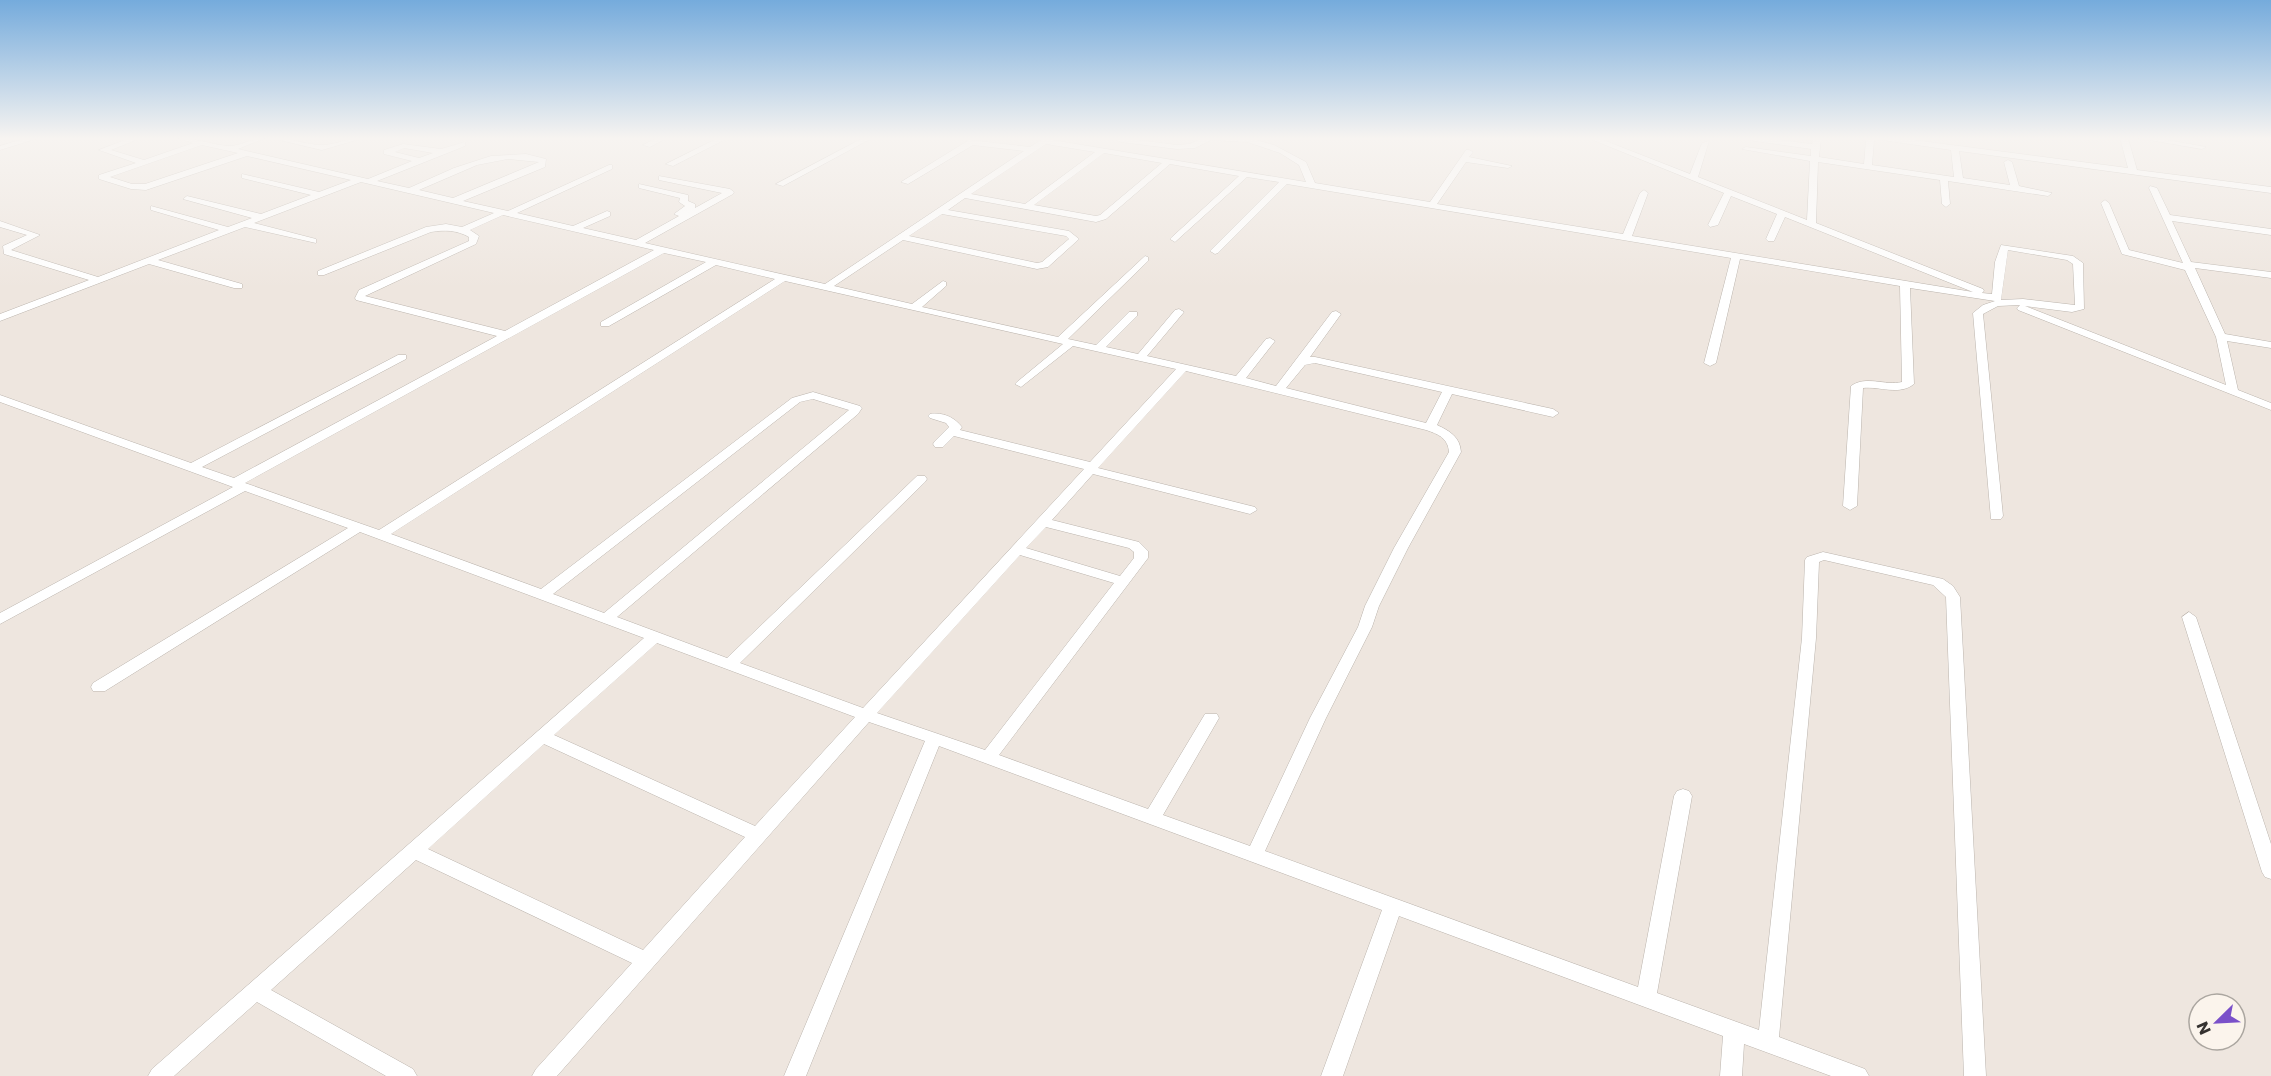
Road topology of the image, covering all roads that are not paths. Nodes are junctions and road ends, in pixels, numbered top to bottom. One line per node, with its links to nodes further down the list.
1 (294, 188): 25 (street)
2 (341, 188): 25 (street)
3 (392, 188): 21 (street)
4 (417, 188): 21 (street)
5 (485, 188): 28 (street)
6 (561, 188): 35 (street)
7 (651, 188): 53 (street)
8 (712, 188): 53 (street)
9 (973, 188): 26 (street)
10 (1051, 188): 32 (street)
11 (1136, 188): 32 (street)
12 (1230, 188): 50 (street)
13 (1279, 188): 55 (street)
14 (1331, 188): 30 (street)
15 (1444, 188): 30 (street)
16 (1718, 188): 23 (street)
17 (1814, 188): 43 (street)
18 (1945, 188): 31 (street)
19 (2016, 188): 24 (street)
20 (2153, 188): 38 (street)
21 (408, 192): 28 (street)
22 (1644, 193): 48 (street)
23 (1728, 193): 37 (street); 42 (street)
24 (2048, 193)
25 (321, 195): 39 (street)
26 (963, 195): 32 (street); 34 (street)
27 (187, 199): 39 (street)
28 (454, 201): 35 (street)
29 (2105, 203): 60 (street)
30 (1432, 204): 48 (street)
31 (1946, 204)
32 (1026, 207)
33 (154, 208): 44 (street)
34 (941, 211): 49 (street); 49 (street)
35 (504, 213): 45 (street); 46 (street)
36 (607, 214): 46 (street)
37 (1782, 214): 43 (street); 51 (street)
38 (2165, 217): 47 (street); 60 (street)
39 (261, 218): 41 (street)
40 (0, 224): 64 (street)
41 (246, 224): 44 (street); 52 (street)
42 (1713, 225)
43 (1812, 225): 69 (street)
44 (228, 230): 58 (street)
45 (463, 230): 61 (street); 77 (street)
46 (572, 230): 53 (street)
47 (2271, 232)
48 (1627, 236): 56 (street)
49 (901, 237): 68 (street)
50 (1175, 239)
51 (1771, 239)
52 (313, 241)
53 (631, 243): 54 (street)
54 (662, 250): 59 (street); 77 (street)
55 (1215, 251)
56 (1736, 256): 65 (street); 86 (street)
57 (1145, 259): 80 (street)
58 (149, 261): 64 (street); 67 (street)
59 (715, 261): 63 (street); 76 (street)
60 (2189, 266): 62 (street); 78 (street)
61 (321, 273)
62 (2271, 275)
63 (784, 277): 68 (street); 109 (street)
64 (98, 280): 75 (street)
65 (1905, 284): 69 (street); 104 (street)
66 (943, 285): 71 (street)
67 (238, 286)
68 (826, 286): 71 (street)
69 (1997, 298): 70 (street); 70 (street)
70 (2009, 302): 92 (street); 106 (street)
71 (914, 308): 80 (street)
72 (1179, 312): 84 (street)
73 (1133, 314): 82 (street)
74 (1336, 314): 85 (street)
75 (0, 318)
76 (605, 324)
77 (507, 335): 103 (street)
78 (2221, 337): 81 (street); 92 (street)
79 (1270, 341): 88 (street)
80 (1065, 342): 82 (street); 89 (street)
81 (2271, 345)
82 (1098, 349): 84 (street)
83 (402, 357): 100 (street)
84 (1140, 358): 87 (street)
85 (1301, 362): 90 (street); 91 (street)
86 (1710, 363)
87 (1183, 368): 88 (street); 101 (street)
88 (1239, 380): 90 (street)
89 (1021, 384)
90 (1279, 390): 97 (street)
91 (1448, 390): 95 (street); 97 (street)
92 (2233, 392): 94 (street)
93 (0, 398): 100 (street)
94 (2271, 407)
95 (1553, 413)
96 (934, 416): 98 (street)
97 (1430, 427): 128 (street)
98 (954, 432): 99 (street); 101 (street)
99 (939, 444)
100 (191, 468): 103 (street)
101 (1091, 469): 105 (street); 107 (street)
102 (921, 479): 117 (street)
103 (240, 485): 108 (street); 115 (street)
104 (1850, 506)
105 (1250, 510)
106 (1996, 516)
107 (1043, 522): 110 (street); 111 (street)
108 (359, 527): 109 (street); 118 (street)
109 (380, 535): 112 (street)
110 (1018, 550): 111 (street); 119 (street)
111 (1123, 581): 123 (street)
112 (543, 595): 114 (street); 114 (street)
113 (2189, 617): 129 (street)
114 (607, 618): 116 (street)
115 (0, 620)
116 (656, 636): 117 (street); 121 (street)
117 (730, 664): 119 (street)
118 (99, 687)
119 (868, 716): 122 (street); 126 (street)
120 (1211, 718): 125 (street)
121 (543, 737): 126 (street); 127 (street)
122 (934, 738): 123 (street); 139 (street)
123 (988, 759): 125 (street)
124 (1683, 796): 133 (street)
125 (1152, 818): 128 (street)
126 (758, 835): 131 (street)
127 (415, 851): 131 (street); 132 (street)
128 (1254, 856): 130 (street)
129 (2271, 872)
130 (1393, 907): 133 (street); 140 (street)
131 (646, 961): 138 (street)
132 (255, 991): 136 (street); 137 (street)
133 (1646, 1000): 134 (street)
134 (1734, 1031): 135 (street); 141 (street)
135 (1768, 1044): 142 (street); 143 (street)
136 (159, 1076)
137 (406, 1076)
138 (543, 1076)
139 (795, 1076)
140 (1332, 1076)
141 (1731, 1076)
142 (1858, 1076)
143 (1975, 1076)

